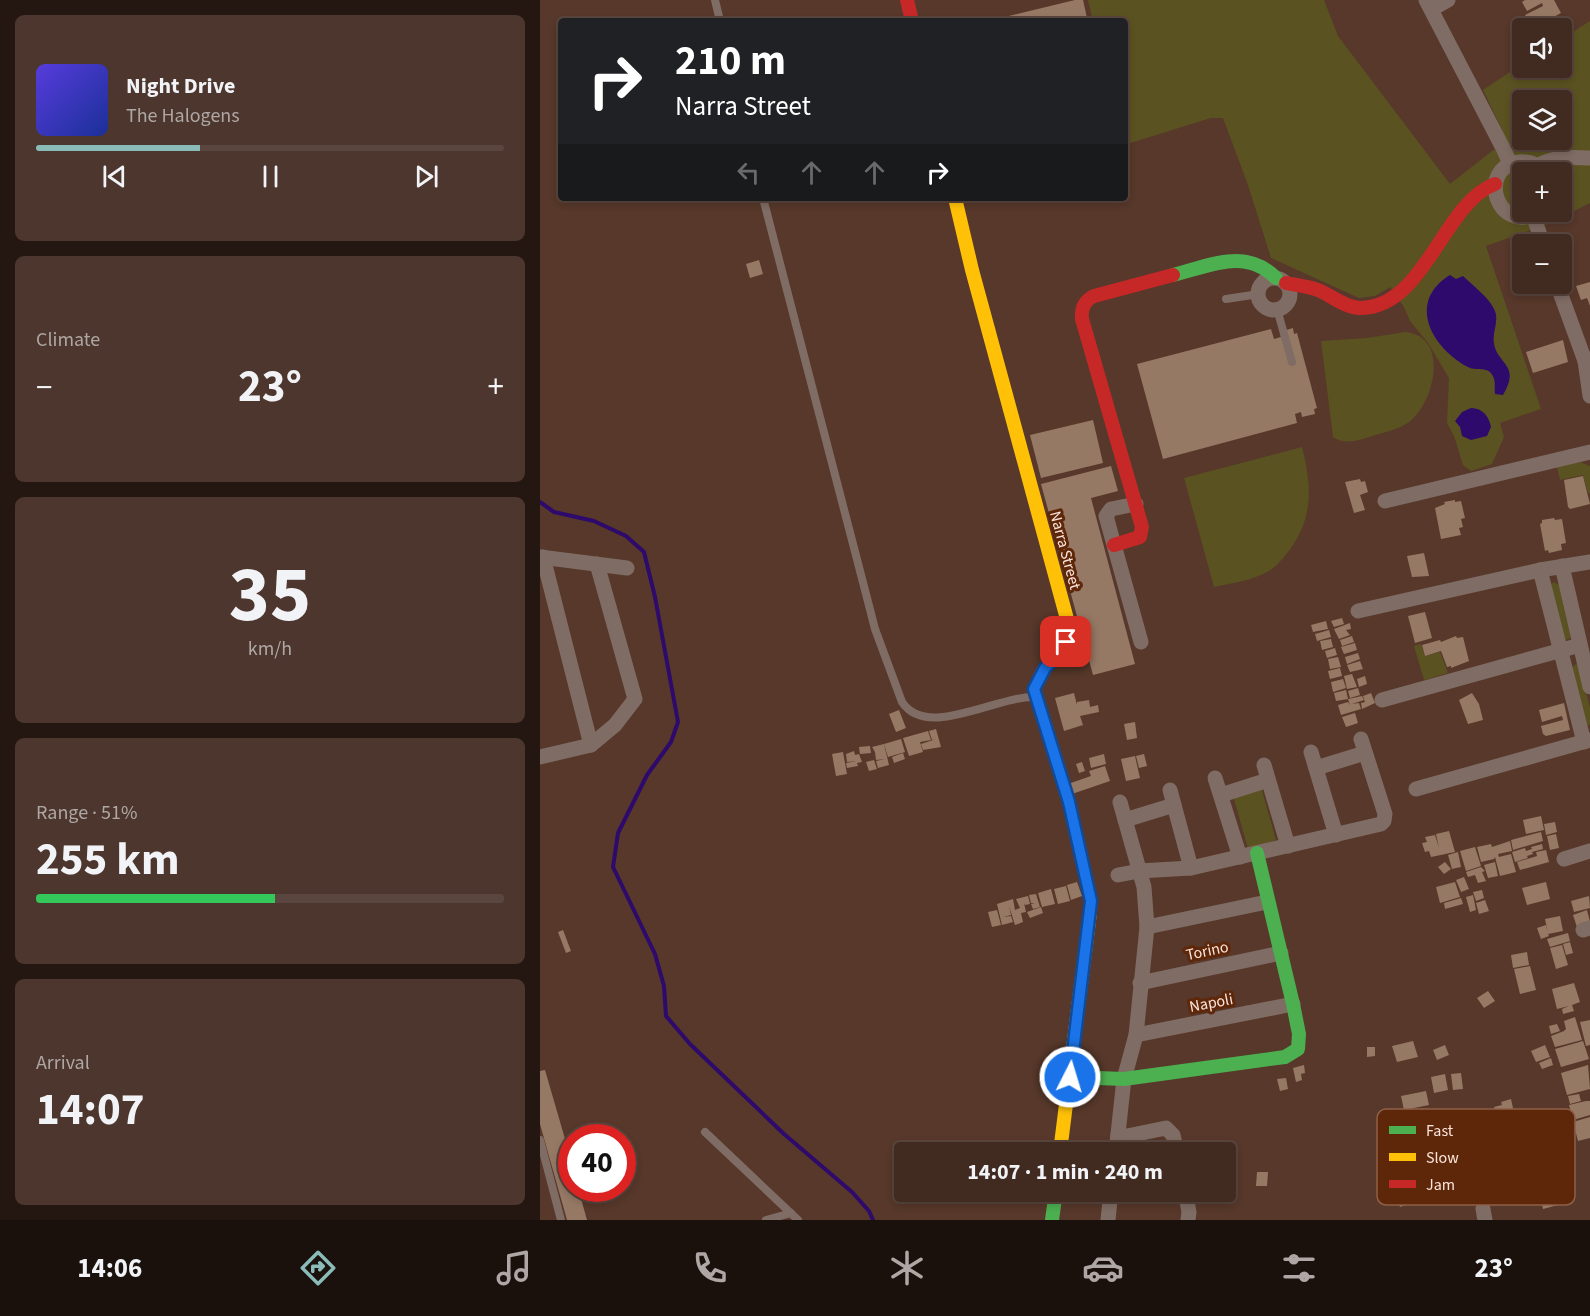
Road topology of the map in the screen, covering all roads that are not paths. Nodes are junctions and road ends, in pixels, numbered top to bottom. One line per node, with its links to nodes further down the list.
1 (715, 0): 5 (lane)
2 (907, 0): 6 (street)
3 (1448, 0): 4 (street)
4 (1429, 5): 9 (street)
5 (719, 18)
6 (911, 18)
7 (1590, 158): 8 (street)
8 (1549, 162)
9 (1510, 165): 10 (street)
10 (1495, 184): 13 (street); 14 (street)
11 (764, 201): 37 (lane)
12 (956, 201): 37 (street, Narra Street)
13 (1512, 215)
14 (1281, 281): 15 (street); 18 (street); 24 (street)
15 (1259, 294): 17 (lane); 18 (street)
16 (1561, 294): 19 (street)
17 (1226, 299)
18 (1277, 309): 20 (lane)
19 (1587, 360): 21 (street)
20 (1292, 362)
21 (1590, 396)
22 (1590, 452): 23 (street)
23 (1385, 501)
24 (1136, 504): 25 (street); 25 (street)
25 (1114, 545): 33 (street)
26 (542, 557): 28 (street); 40 (street)
27 (1590, 562): 29 (street)
28 (597, 564): 30 (street); 40 (street)
29 (1562, 566): 31 (street); 34 (street)
30 (627, 568)
31 (1540, 570): 32 (street); 35 (street)
32 (1358, 611)
33 (1142, 642)
34 (1580, 645): 35 (street); 36 (street)
35 (1560, 650): 38 (street); 39 (street)
36 (1590, 687)
37 (1036, 697): 66 (street)
38 (1382, 700)
39 (1587, 741): 47 (street)
40 (591, 745): 41 (street)
41 (541, 752)
42 (1311, 752): 44 (street)
43 (1264, 765): 46 (street)
44 (1316, 768): 51 (street); 51 (street)
45 (1215, 778): 48 (street)
46 (1268, 780): 48 (street); 52 (street)
47 (1416, 789)
48 (1221, 795): 55 (street)
49 (1120, 802): 50 (street)
50 (1125, 820): 57 (street); 58 (street)
51 (1336, 835): 52 (street)
52 (1288, 846): 54 (street)
53 (1590, 851): 56 (street)
54 (1257, 853): 55 (street); 60 (street)
55 (1240, 857): 57 (street)
56 (1564, 859)
57 (1191, 868): 58 (street)
58 (1139, 872): 59 (street); 61 (street)
59 (1118, 875)
60 (1267, 902): 61 (street); 62 (street)
61 (1147, 927): 63 (street)
62 (1281, 952): 63 (street, Torino); 64 (street)
63 (1140, 983): 65 (street)
64 (1293, 1004): 65 (street, Napoli); 67 (street)
65 (1136, 1035): 67 (street)
66 (1070, 1077): 67 (street); 71 (street)
67 (1124, 1079): 69 (street)
68 (705, 1132): 77 (lane)
69 (1118, 1135): 72 (street); 73 (street)
70 (540, 1140): 78 (lane)
71 (1061, 1142)
72 (1117, 1142)
73 (1175, 1142)
74 (1054, 1202): 81 (street)
75 (1110, 1202): 82 (street)
76 (1188, 1202): 83 (street)
77 (791, 1213): 79 (lane); 80 (lane)
78 (561, 1220)
79 (766, 1220)
80 (798, 1220)
81 (1052, 1220)
82 (1108, 1220)
83 (1188, 1220)

